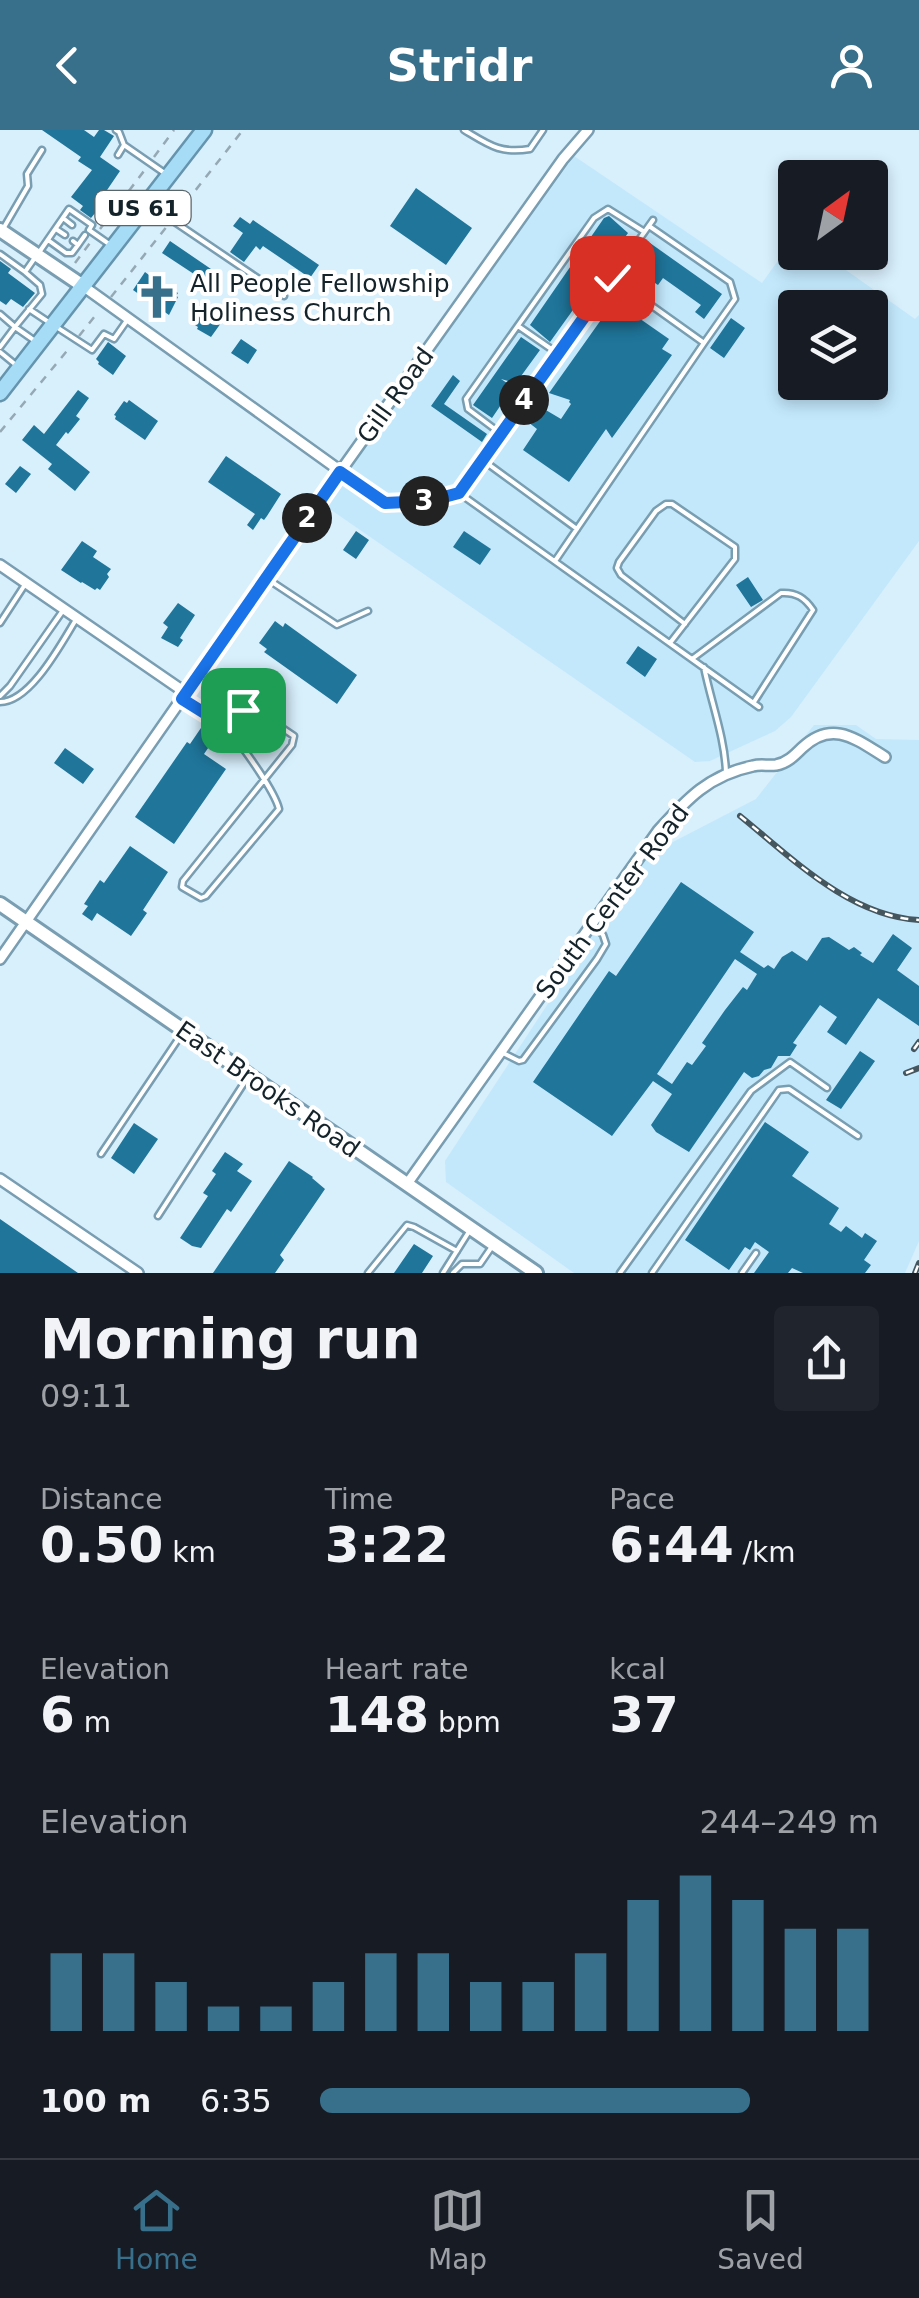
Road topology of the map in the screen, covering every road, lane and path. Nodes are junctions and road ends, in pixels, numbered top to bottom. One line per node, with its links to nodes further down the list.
1 (116, 130): 7 (lane)
2 (174, 130): 10 (path)
3 (204, 130): 11 (highway, US 61)
4 (464, 130): 5 (lane)
5 (543, 130)
6 (588, 130): 51 (street, Gill Road)
7 (124, 145): 9 (lane); 10 (lane)
8 (42, 150): 18 (lane)
9 (118, 155)
10 (150, 162): 11 (lane); 22 (path)
11 (168, 176): 12 (highway, US 61)
12 (147, 204): 25 (highway, US 61); 33 (lane)
13 (63, 218): 15 (lane); 17 (lane); 19 (lane)
14 (653, 220): 16 (lane)
15 (72, 225)
16 (649, 226): 20 (lane); 42 (lane)
17 (56, 229): 21 (lane); 23 (lane)
18 (1, 231): 24 (main road)
19 (85, 232): 22 (lane); 23 (lane)
20 (644, 232): 31 (lane); 40 (lane)
21 (64, 235)
22 (96, 235): 25 (lane); 29 (path)
23 (48, 240): 27 (lane)
24 (19, 243): 27 (main road); 28 (lane)
25 (113, 247): 32 (highway, US 61)
26 (0, 254): 28 (lane)
27 (37, 255): 30 (lane); 32 (main road)
28 (8, 259): 30 (lane)
29 (75, 262)
30 (26, 272): 35 (lane)
31 (612, 278): 42 (lane); 45 (lane)
32 (82, 286): 34 (street); 38 (highway, US 61)
33 (284, 296)
34 (106, 304): 37 (street); 41 (path)
35 (30, 309): 38 (lane); 39 (lane)
36 (0, 314): 39 (lane)
37 (128, 319): 41 (lane); 51 (street)
38 (53, 325): 41 (lane); 43 (highway, US 61)
39 (15, 326): 43 (lane); 44 (lane)
40 (518, 326): 45 (lane); 49 (lane)
41 (76, 340): 48 (path)
42 (704, 343): 53 (lane)
43 (38, 344): 46 (highway, US 61)
44 (0, 349): 46 (lane)
45 (557, 353): 49 (lane)
46 (20, 368): 47 (highway, US 61)
47 (2, 386)
48 (0, 432)
49 (500, 433): 50 (lane)
50 (482, 459): 52 (lane); 53 (lane)
51 (340, 472): 52 (street); 56 (street, Gill Road)
52 (459, 493): 54 (lane)
53 (577, 529): 54 (lane)
54 (555, 561): 63 (lane)
55 (0, 566): 57 (street)
56 (266, 578): 59 (lane); 66 (street, Gill Road)
57 (26, 584): 58 (street); 61 (lane)
58 (64, 609): 60 (street); 67 (lane)
59 (368, 611)
60 (77, 618): 66 (street); 67 (lane)
61 (0, 623)
62 (685, 624): 62 (lane); 63 (lane)
63 (670, 643): 64 (lane)
64 (692, 659): 65 (lane); 68 (lane)
65 (704, 667): 68 (lane); 72 (lane)
66 (184, 696): 70 (lane); 75 (street, Gill Road)
67 (0, 699)
68 (754, 703): 69 (lane)
69 (760, 707)
70 (230, 729): 73 (lane); 73 (lane)
71 (885, 757): 72 (street, South Center Road)
72 (726, 773): 76 (street, South Center Road)
73 (263, 781): 73 (lane)
74 (0, 904): 75 (main road, East Brooks Road)
75 (26, 922): 77 (street, Gill Road); 78 (main road, East Brooks Road)
76 (592, 923): 79 (street, South Center Road); 79 (lane)
77 (0, 959)
78 (183, 1031): 80 (main road, East Brooks Road); 83 (lane)
79 (501, 1052): 85 (street, South Center Road)
80 (249, 1076): 85 (main road, East Brooks Road); 86 (lane)
81 (826, 1088): 98 (lane)
82 (858, 1136): 99 (lane)
83 (100, 1154)
84 (0, 1179): 93 (street)
85 (407, 1184): 87 (main road, East Brooks Road)
86 (158, 1216)
87 (471, 1228): 88 (main road, East Brooks Road); 89 (lane)
88 (494, 1244): 92 (lane); 97 (main road, East Brooks Road)
89 (457, 1251): 91 (lane); 94 (lane)
90 (756, 1253): 100 (lane)
91 (453, 1258): 92 (lane); 95 (lane)
92 (462, 1264): 96 (lane)
93 (138, 1273)
94 (368, 1273)
95 (443, 1273)
96 (453, 1273)
97 (536, 1273)
98 (620, 1273)
99 (652, 1273)
100 (742, 1273)

